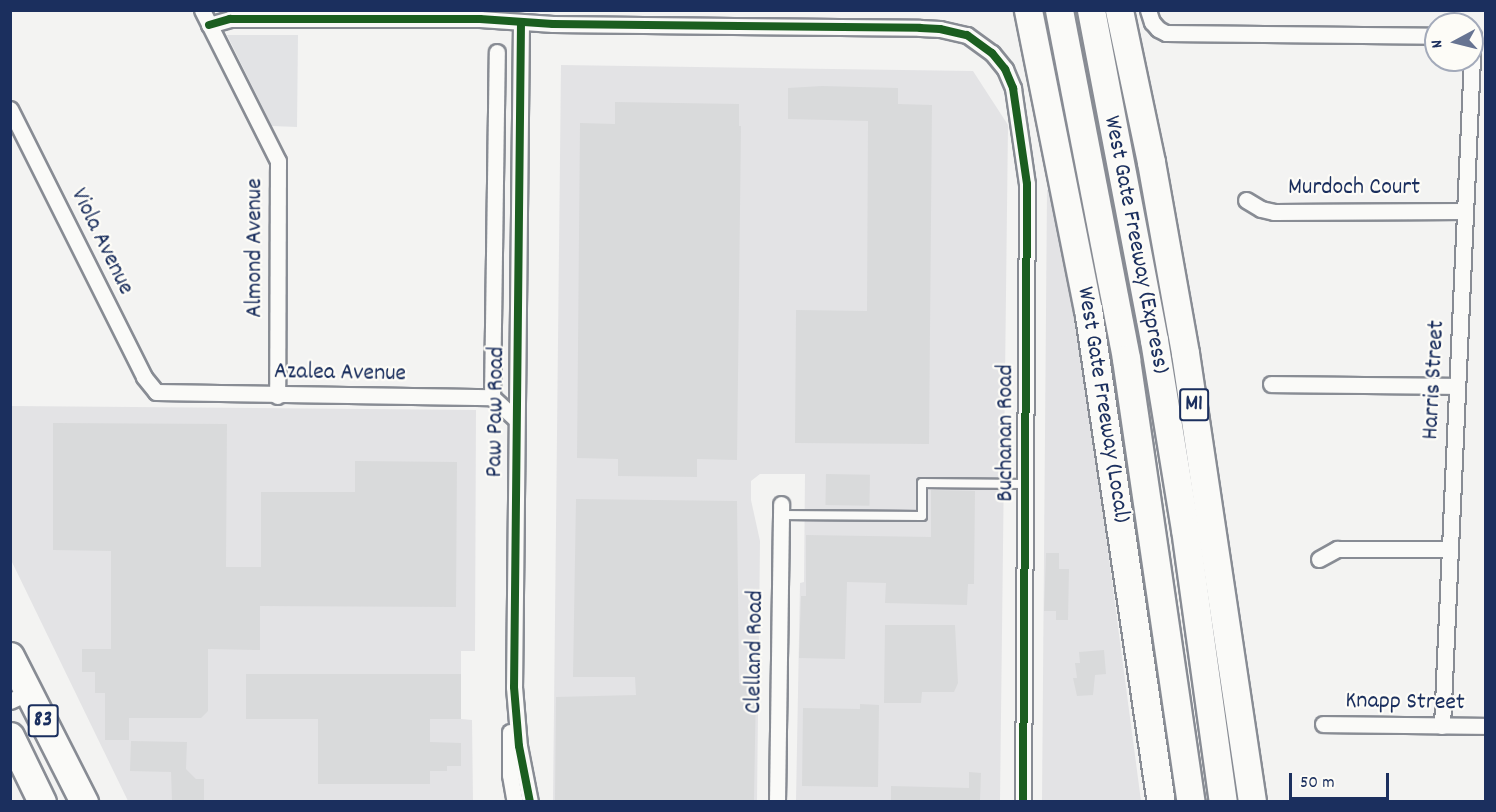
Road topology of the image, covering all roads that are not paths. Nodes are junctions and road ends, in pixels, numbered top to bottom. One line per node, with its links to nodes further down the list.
1 (202, 10): 10 (street, Almond Avenue)
2 (1028, 10): 24 (highway, West Gate Freeway (Local))
3 (1059, 10): 48 (highway, West Gate Freeway (Express))
4 (1091, 10): 49 (highway, West Gate Freeway (Express) / M1)
5 (1119, 10): 50 (highway, M1)
6 (1148, 10): 11 (street)
7 (413, 15): 9 (street); 10 (street)
8 (631, 18): 9 (street); 27 (street, Buchanan Road)
9 (520, 22): 16 (street, Paw Paw Road)
10 (209, 25): 23 (street, Almond Avenue)
11 (1424, 36)
12 (497, 52): 15 (street, Paw Paw Road)
13 (1475, 72): 18 (street, Harris Street)
14 (10, 109): 22 (street, Viola Avenue)
15 (494, 140): 16 (street); 25 (street, Paw Paw Road)
16 (519, 141): 19 (street, Paw Paw Road)
17 (1246, 200): 18 (street, Murdoch Court)
18 (1465, 211): 21 (street, Harris Street)
19 (517, 378): 25 (street, Paw Paw Road); 26 (street, Paw Paw Road)
20 (1271, 384): 21 (street)
21 (1457, 386): 29 (street, Harris Street)
22 (156, 392): 23 (street, Azalea Avenue)
23 (277, 396): 25 (street, Azalea Avenue)
24 (1102, 396): 46 (highway); 47 (highway, West Gate Freeway (Local))
25 (492, 397): 26 (street)
26 (516, 419): 32 (street, Paw Paw Road)
27 (1026, 484): 28 (lane); 45 (street, Buchanan Road)
28 (780, 510): 44 (street, Clelland Road)
29 (1450, 549): 30 (street); 35 (street, Harris Street)
30 (1319, 559)
31 (10, 656): 33 (highway, 83)
32 (514, 687): 42 (street, Paw Paw Road); 43 (street, Paw Paw Road)
33 (20, 696): 38 (highway, 83)
34 (1323, 724): 35 (street, Knapp Street)
35 (1442, 726): 36 (street, Knapp Street)
36 (1485, 726)
37 (10, 736): 39 (highway, 83)
38 (72, 778): 40 (highway, 83); 41 (street)
39 (42, 801)
40 (84, 801)
41 (97, 801)
42 (513, 801)
43 (530, 801)
44 (777, 801)
45 (1023, 801)
46 (1145, 801)
47 (1161, 801)
48 (1191, 801)
49 (1223, 801)
50 (1252, 801)

